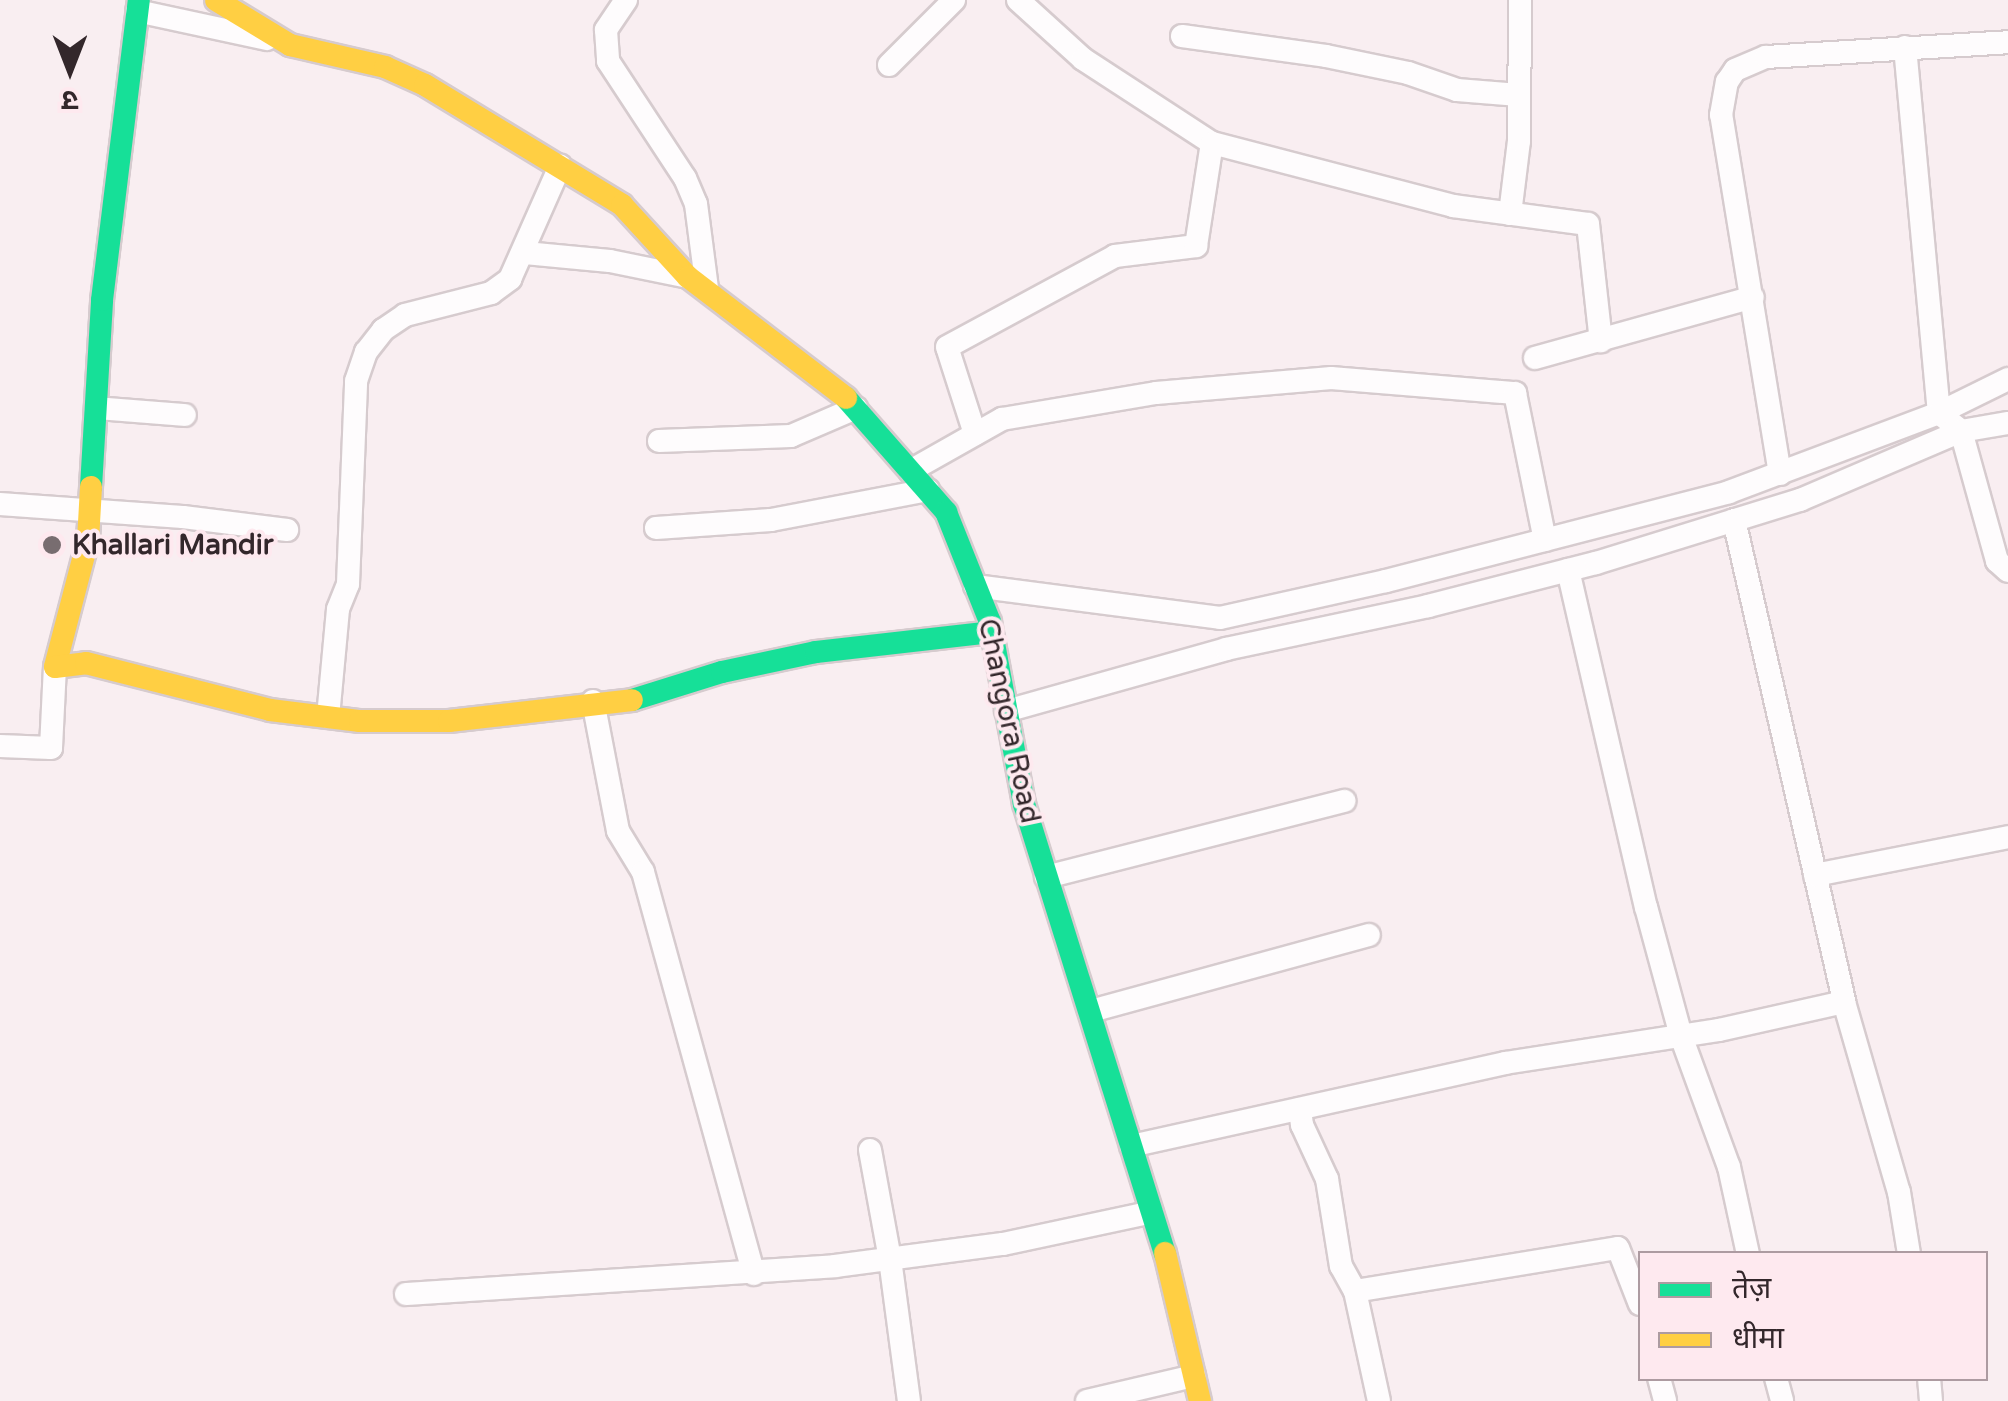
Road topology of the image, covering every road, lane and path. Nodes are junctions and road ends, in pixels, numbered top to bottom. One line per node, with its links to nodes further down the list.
1 (216, 0): 9 (street, Changora Road)
2 (626, 0): 17 (street)
3 (954, 0): 11 (street)
4 (1018, 0): 13 (street)
5 (1520, 0): 12 (street)
6 (138, 6): 9 (street); 22 (street)
7 (1182, 36): 12 (street)
8 (2008, 42): 10 (street)
9 (290, 44): 14 (street, Changora Road)
10 (1905, 47): 18 (street); 24 (street)
11 (889, 64)
12 (1520, 94): 15 (street)
13 (1212, 143): 15 (street); 28 (street)
14 (560, 166): 16 (street); 17 (street, Changora Road)
15 (1510, 214): 19 (street)
16 (525, 253): 17 (street); 46 (street)
17 (698, 283): 23 (street, Changora Road)
18 (1753, 297): 19 (street); 31 (street)
19 (1601, 341): 20 (street)
20 (1535, 358)
21 (2008, 379): 24 (street)
22 (96, 408): 25 (street); 34 (street)
23 (856, 408): 29 (street); 30 (street, Changora Road)
24 (1939, 414): 27 (street); 31 (street)
25 (185, 415)
26 (2008, 423): 27 (street)
27 (1961, 431): 35 (street); 40 (street)
28 (975, 434): 30 (street); 38 (street)
29 (659, 441)
30 (910, 471): 32 (street, Changora Road)
31 (1780, 474): 38 (street)
32 (928, 490): 36 (street); 41 (street, Changora Road)
33 (0, 504): 34 (street)
34 (90, 511): 37 (street); 43 (street)
35 (1734, 520): 39 (street); 50 (street)
36 (656, 528)
37 (288, 530)
38 (1546, 540): 41 (street)
39 (1568, 570): 45 (street); 55 (street)
40 (2008, 571)
41 (975, 586): 42 (street, Changora Road)
42 (992, 632): 44 (street); 45 (street, Changora Road)
43 (56, 667): 46 (street); 47 (street)
44 (593, 701): 46 (street); 63 (street)
45 (1006, 711): 51 (street, Changora Road)
46 (328, 717)
47 (0, 746)
48 (1344, 801): 51 (street)
49 (2008, 837): 50 (street)
50 (1815, 875): 53 (street)
51 (1046, 877): 54 (street, Changora Road)
52 (1369, 935): 54 (street)
53 (1844, 1002): 55 (street); 61 (street)
54 (1091, 1011): 57 (street, Changora Road)
55 (1680, 1036): 56 (street); 60 (street)
56 (1300, 1109): 57 (street); 64 (street)
57 (1131, 1146): 59 (street, Changora Road)
58 (870, 1150): 62 (street)
59 (1152, 1212): 62 (street); 67 (street, Changora Road)
60 (1747, 1251)
61 (1909, 1251)
62 (890, 1259): 63 (street); 68 (street)
63 (754, 1274): 65 (street)
64 (1355, 1291): 66 (street); 71 (street)
65 (406, 1294)
66 (1638, 1299)
67 (1194, 1376): 69 (street); 70 (street, Changora Road)
68 (909, 1401)
69 (1086, 1401)
70 (1200, 1401)
71 (1379, 1401)

